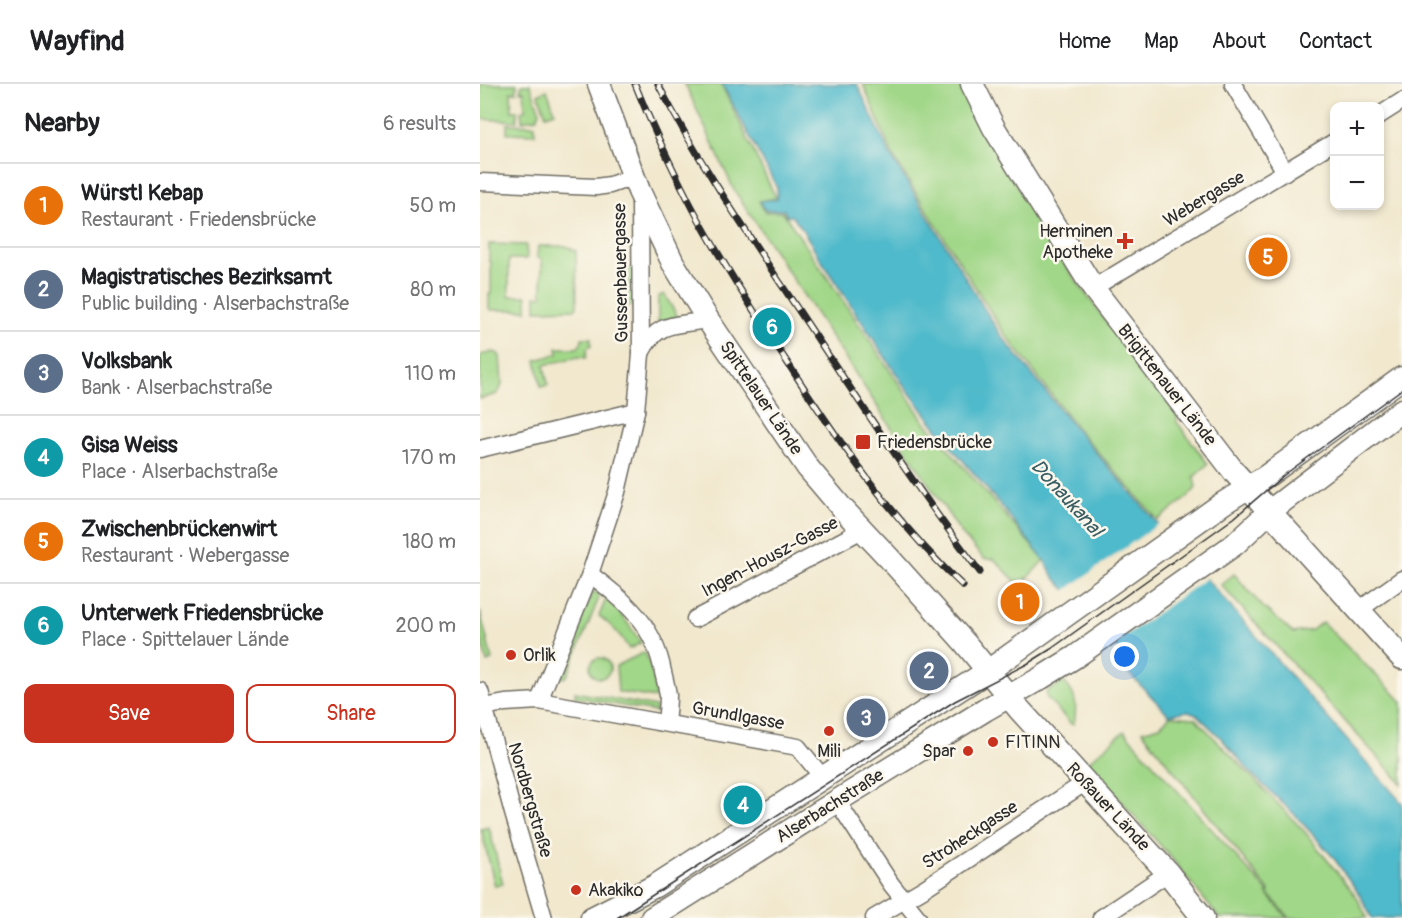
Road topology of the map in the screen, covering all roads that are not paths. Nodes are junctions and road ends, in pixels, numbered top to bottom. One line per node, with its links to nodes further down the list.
1 (599, 84): 9 (main road, Spittelauer Lände)
2 (972, 84): 10 (main road, Brigittenauer Lände)
3 (1233, 84): 7 (street)
4 (1402, 101): 5 (street)
5 (1384, 112)
6 (1330, 145): 7 (street, Webergasse)
7 (1285, 172): 10 (street, Webergasse)
8 (480, 182): 9 (street)
9 (636, 184): 11 (main road, Spittelauer Lände); 12 (street, Gussenbauergasse)
10 (1093, 288): 17 (main road, Brigittenauer Lände)
11 (708, 320): 12 (street, Gussenbauergasse); 19 (main road, Spittelauer Lände)
12 (641, 354): 15 (street, Gussenbauergasse)
13 (1402, 378): 17 (main road)
14 (1402, 410): 18 (main road)
15 (636, 411): 16 (street); 20 (street, Gussenbauergasse)
16 (480, 449)
17 (1249, 488): 18 (main road, Brigittenauer Lände); 25 (main road)
18 (1270, 511): 22 (main road, Brigittenauer Lände); 26 (main road)
19 (862, 530): 23 (street, Ingen-Housz-Gasse); 25 (main road, Spittelauer Lände)
20 (590, 574): 28 (street, Gussenbauergasse); 29 (street)
21 (1402, 579): 22 (street)
22 (1359, 610): 24 (main road, Brigittenauer Lände)
23 (695, 619)
24 (1402, 658)
25 (988, 670): 26 (main road, Roßauer Lände); 30 (main road, Alserbachstraße)
26 (1008, 697): 31 (main road, Roßauer Lände); 32 (main road, Alserbachstraße)
27 (482, 699): 28 (street, Grundlgasse); 35 (street, Nordbergstraße)
28 (539, 701): 29 (street, Grundlgasse)
29 (666, 723): 30 (street, Grundlgasse)
30 (823, 778): 36 (main road, Alserbachstraße)
31 (1086, 782): 33 (main road, Roßauer Lände); 34 (street, Stroheckgasse)
32 (837, 801): 34 (street); 37 (main road, Alserbachstraße)
33 (1168, 873): 40 (street); 41 (main road, Roßauer Lände)
34 (904, 900): 38 (street, Stroheckgasse); 39 (street)
35 (544, 918)
36 (592, 918)
37 (652, 918)
38 (874, 918)
39 (918, 918)
40 (1101, 918)
41 (1203, 918)

